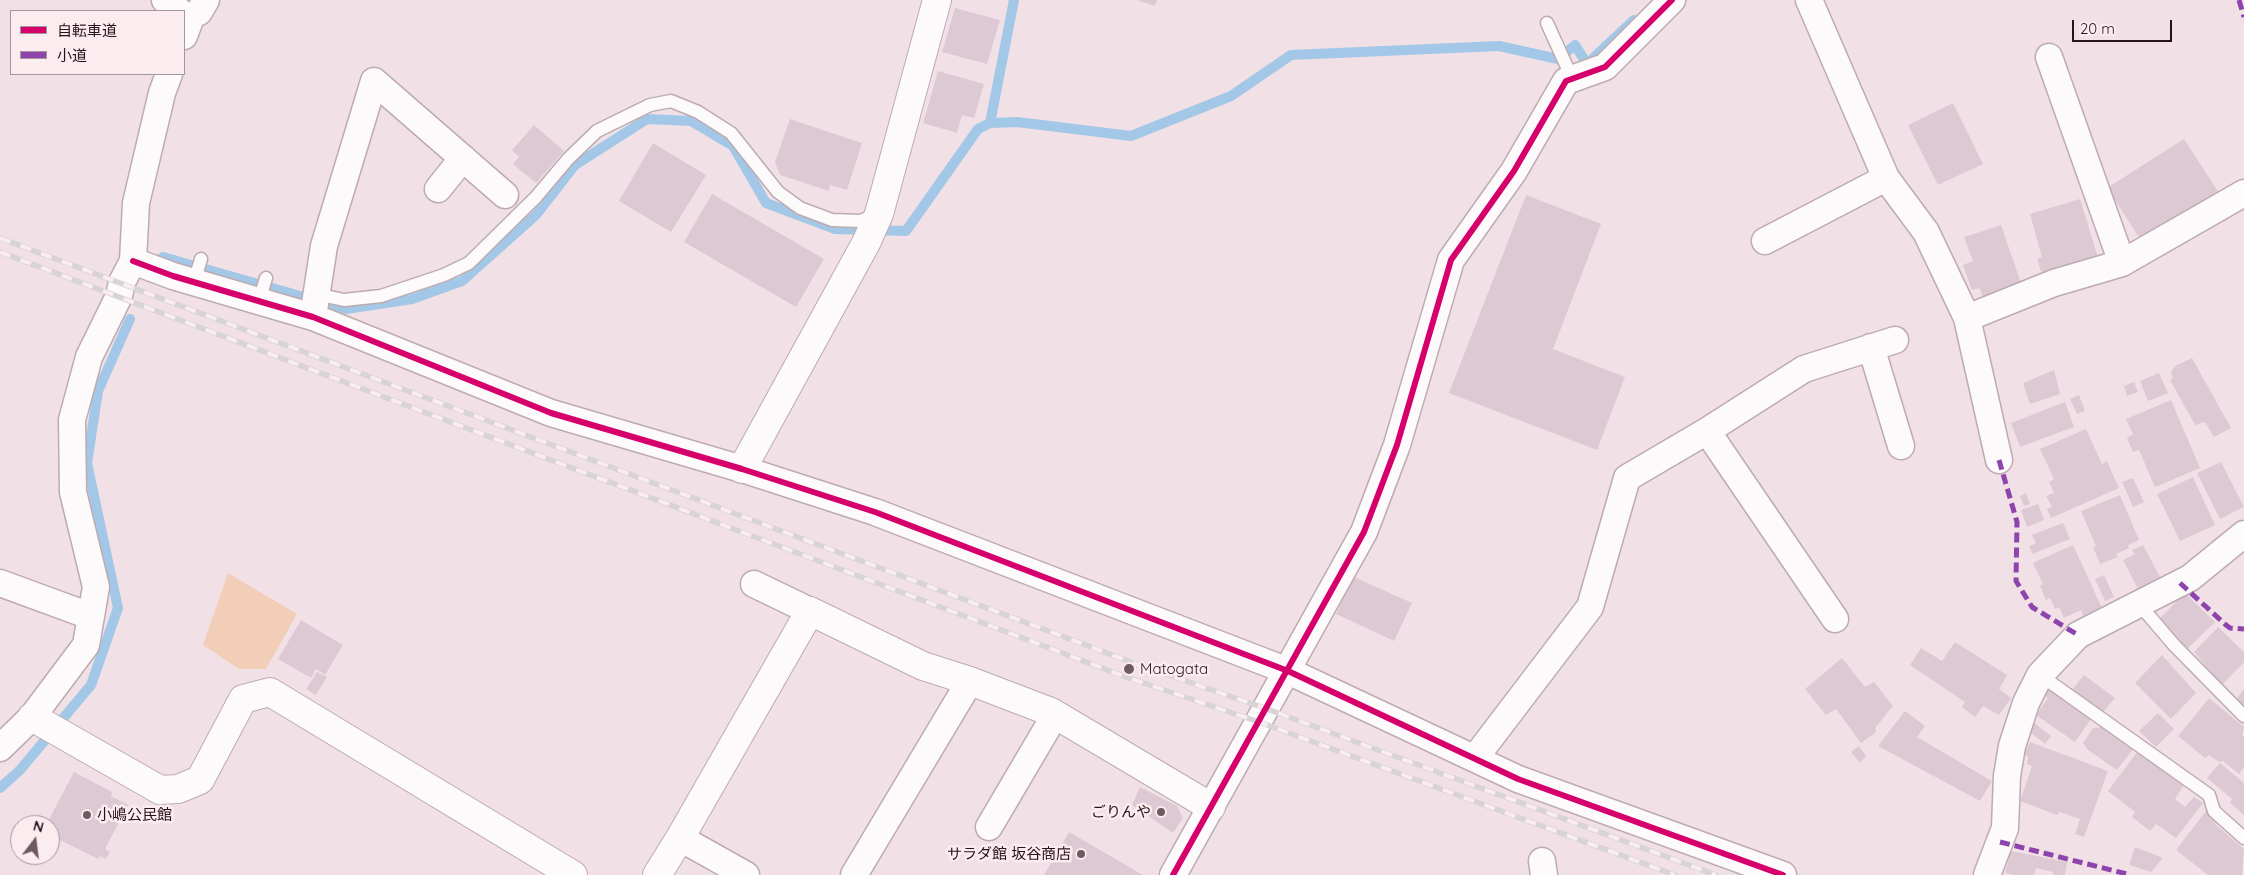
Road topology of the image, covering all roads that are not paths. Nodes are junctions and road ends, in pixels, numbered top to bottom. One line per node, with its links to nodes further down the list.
1 (165, 0): 5 (street)
2 (937, 0): 16 (street)
3 (1672, 0): 10 (street)
4 (1809, 0): 12 (street)
5 (192, 10): 7 (street)
6 (1547, 23): 10 (lane)
7 (185, 33)
8 (2049, 57): 19 (street)
9 (169, 75): 18 (street)
10 (1571, 75): 33 (street)
11 (463, 158): 13 (street); 15 (street); 20 (street)
12 (1886, 178): 17 (street); 21 (street)
13 (438, 189)
14 (2244, 193): 19 (street)
15 (505, 195)
16 (879, 214): 20 (lane); 25 (street)
17 (1765, 241)
18 (133, 261): 20 (street); 31 (street)
19 (2122, 263): 21 (street)
20 (315, 302): 25 (street)
21 (1966, 318): 24 (street)
22 (1707, 431): 23 (street); 32 (street); 40 (street)
23 (1901, 446)
24 (1999, 460)
25 (742, 470): 33 (street)
26 (2244, 534): 29 (street)
27 (0, 583): 31 (street)
28 (754, 584): 30 (street)
29 (2139, 604): 34 (street); 37 (lane)
30 (810, 611): 35 (street); 43 (street)
31 (90, 616): 38 (street)
32 (1834, 619)
33 (1288, 671): 40 (street); 41 (street)
34 (2040, 676): 44 (lane); 51 (street)
35 (970, 681): 36 (street); 48 (street)
36 (1055, 715): 41 (street); 42 (street)
37 (2244, 716)
38 (36, 719): 39 (street); 45 (street)
39 (0, 748)
40 (1475, 758): 50 (street)
41 (1211, 807): 49 (street)
42 (989, 827)
43 (680, 838): 46 (street); 47 (street)
44 (2244, 838)
45 (573, 875)
46 (657, 875)
47 (746, 875)
48 (854, 875)
49 (1172, 875)
50 (1782, 875)
51 (1987, 875)

